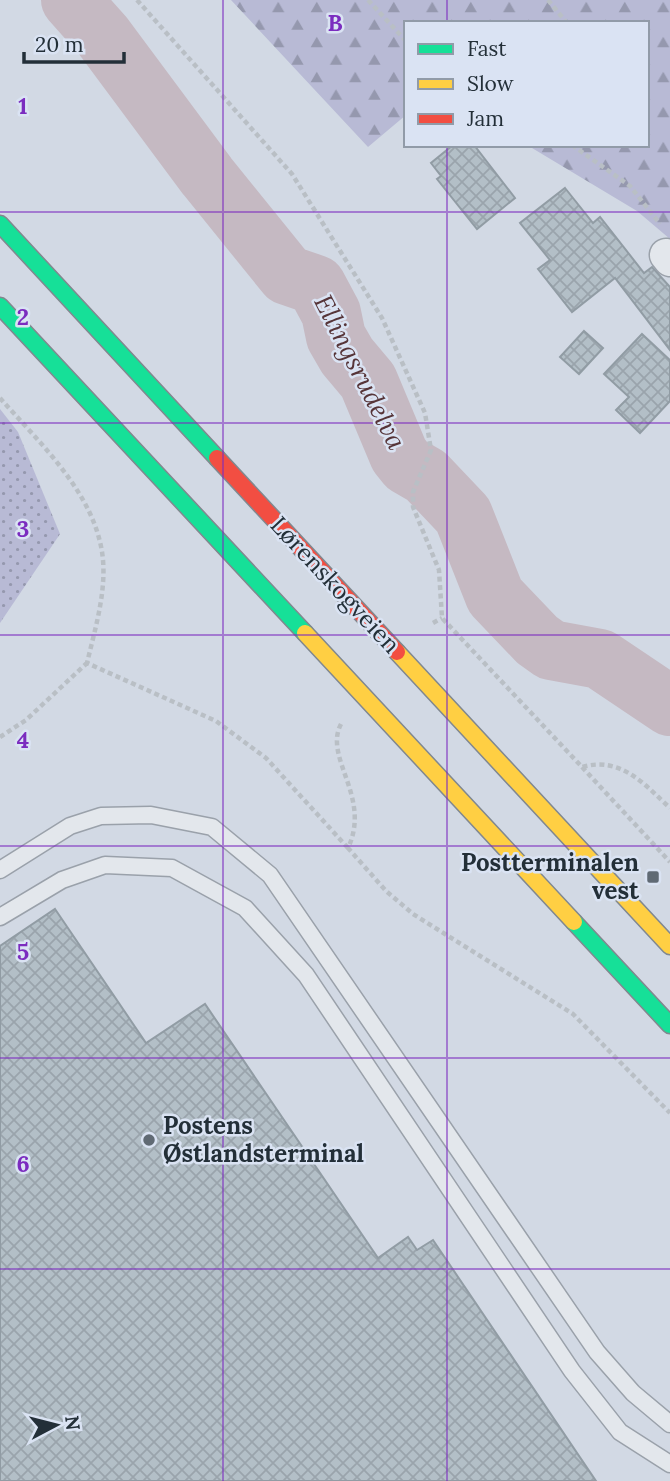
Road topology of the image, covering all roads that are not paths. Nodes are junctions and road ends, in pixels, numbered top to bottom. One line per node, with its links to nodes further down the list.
1 (0, 224): 5 (highway, Lørenskogveien)
2 (0, 306): 6 (highway)
3 (0, 870): 7 (lane)
4 (0, 917): 8 (lane)
5 (670, 946)
6 (670, 1025)
7 (670, 1424)
8 (670, 1464)

